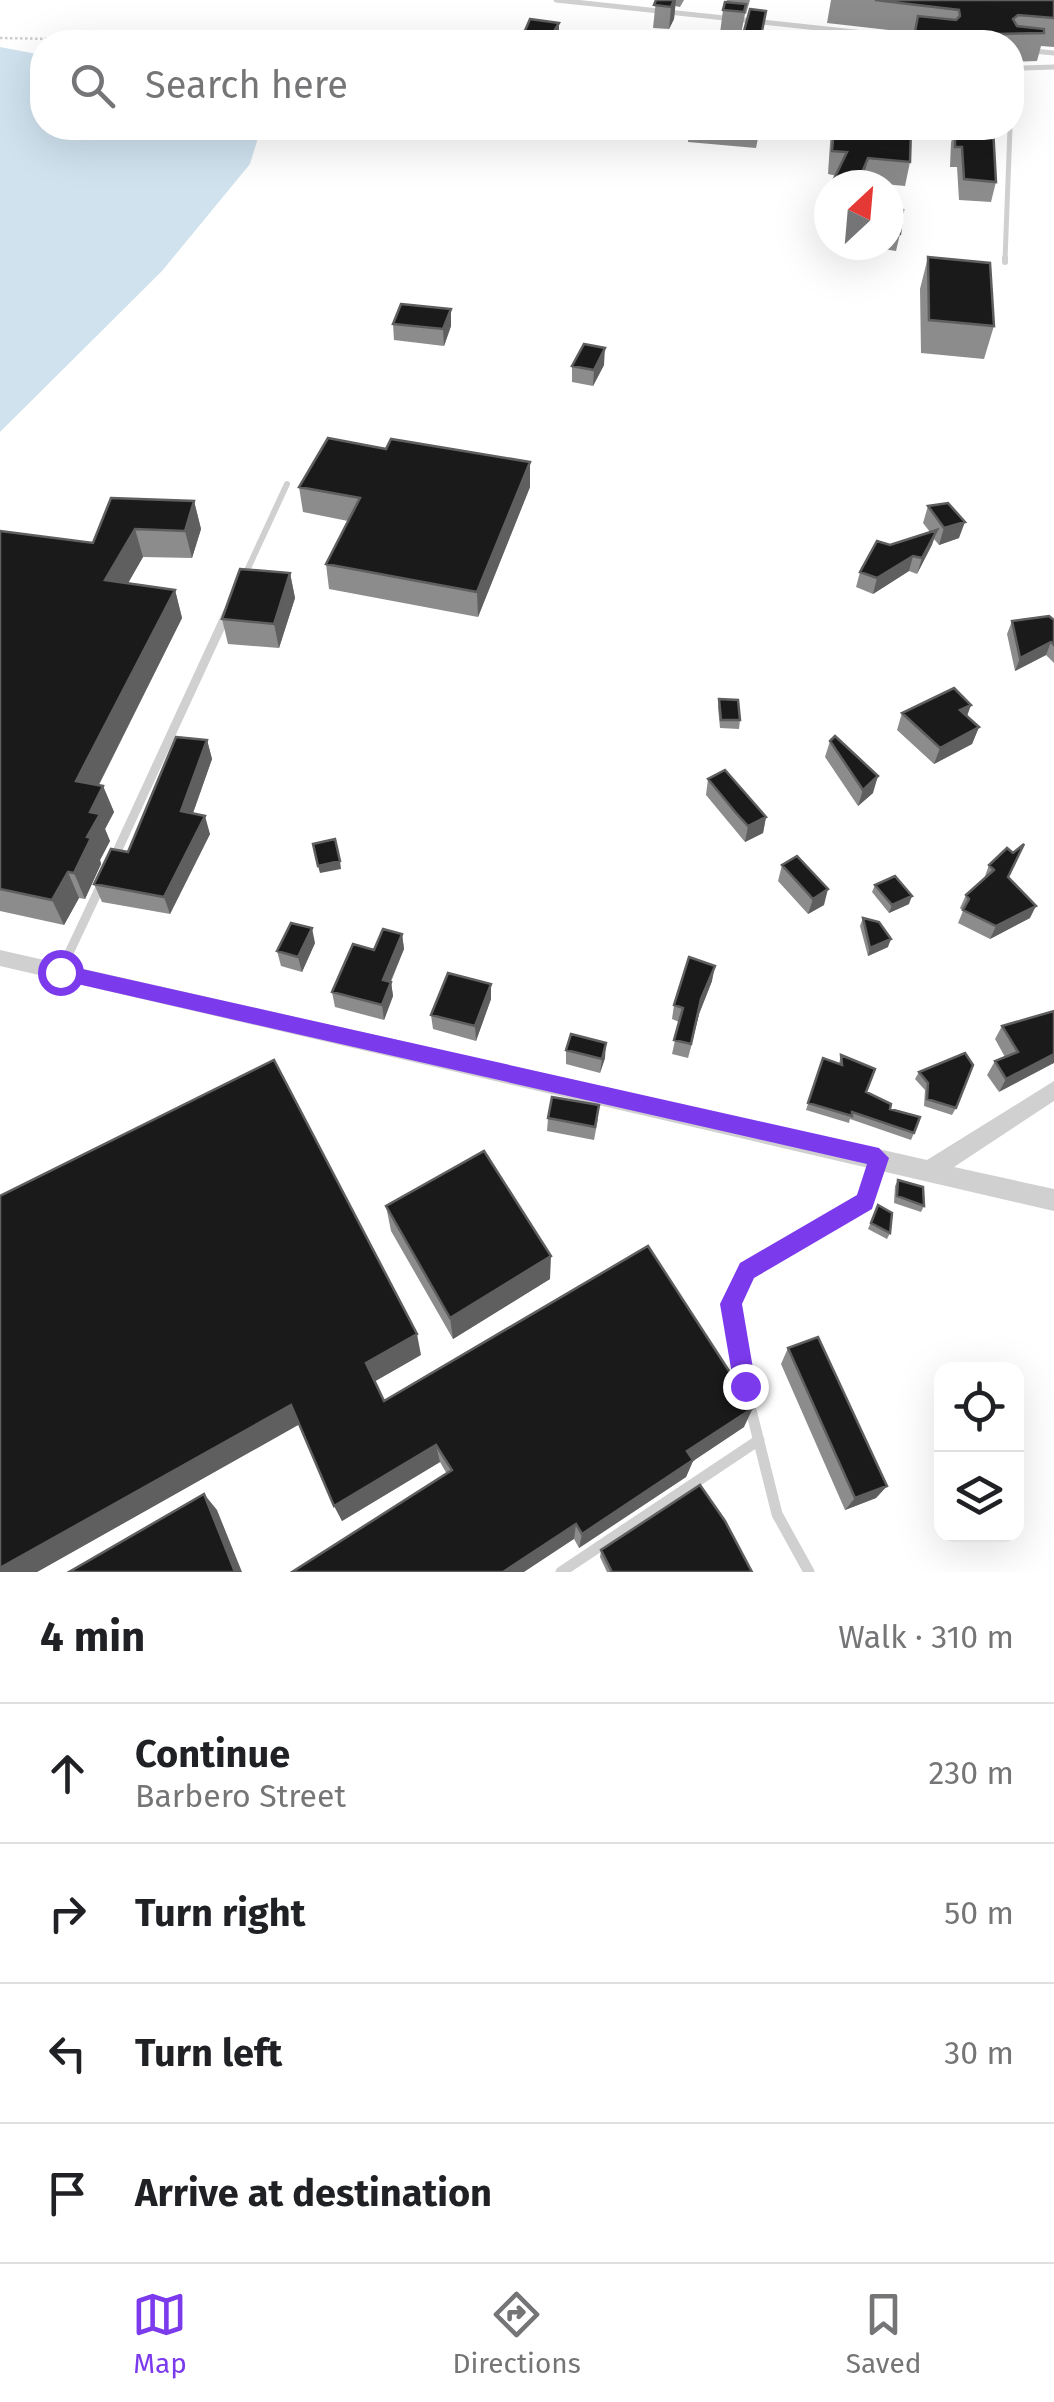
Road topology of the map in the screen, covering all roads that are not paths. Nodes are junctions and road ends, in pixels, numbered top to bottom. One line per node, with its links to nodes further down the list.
1 (556, 0): 2 (lane)
2 (836, 30)
3 (1024, 50): 4 (lane)
4 (1054, 54)
5 (1024, 68): 6 (lane)
6 (1054, 68)
7 (1010, 140): 8 (lane)
8 (1005, 262)
9 (288, 484): 10 (lane)
10 (237, 592)
11 (229, 610): 12 (lane)
12 (111, 863)
13 (102, 881): 15 (lane)
14 (0, 958): 15 (street)
15 (60, 972): 17 (street)
16 (1054, 1090): 18 (street)
17 (879, 1158): 18 (street); 20 (lane)
18 (929, 1171): 19 (street)
19 (1054, 1200)
20 (758, 1440): 21 (lane); 22 (lane)
21 (561, 1572)
22 (809, 1572)

